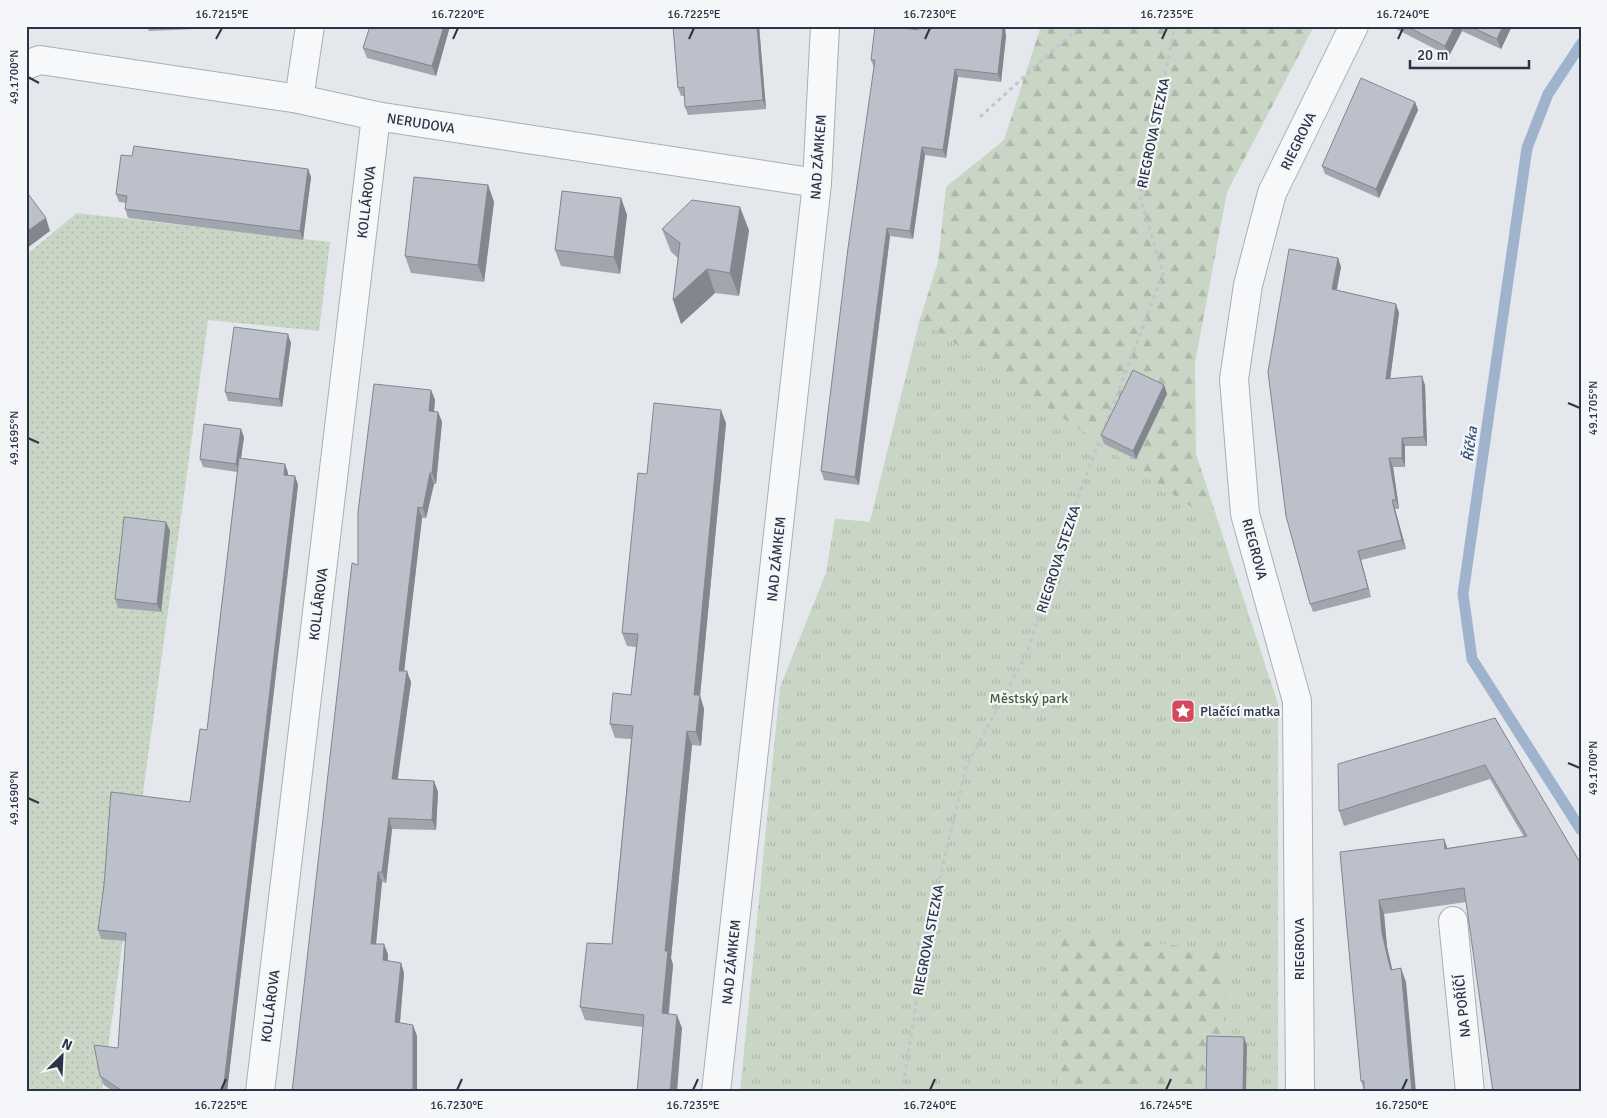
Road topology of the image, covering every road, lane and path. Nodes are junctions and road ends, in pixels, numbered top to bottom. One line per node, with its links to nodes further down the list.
1 (310, 26): 7 (street)
2 (825, 26): 10 (street, NAD ZÁMKEM)
3 (1080, 26): 9 (path)
4 (1175, 26): 14 (path, RIEGROVA STEZKA)
5 (1354, 26): 15 (street, RIEGROVA)
6 (26, 65): 7 (street, NERUDOVA)
7 (299, 99): 8 (street, NERUDOVA)
8 (376, 116): 10 (street, NERUDOVA); 12 (street, KOLLÁROVA)
9 (980, 118)
10 (817, 183): 13 (street, NAD ZÁMKEM)
11 (1453, 921): 16 (street, NA POŘÍČÍ)
12 (260, 1092)
13 (716, 1092)
14 (902, 1092)
15 (1300, 1092)
16 (1470, 1092)

